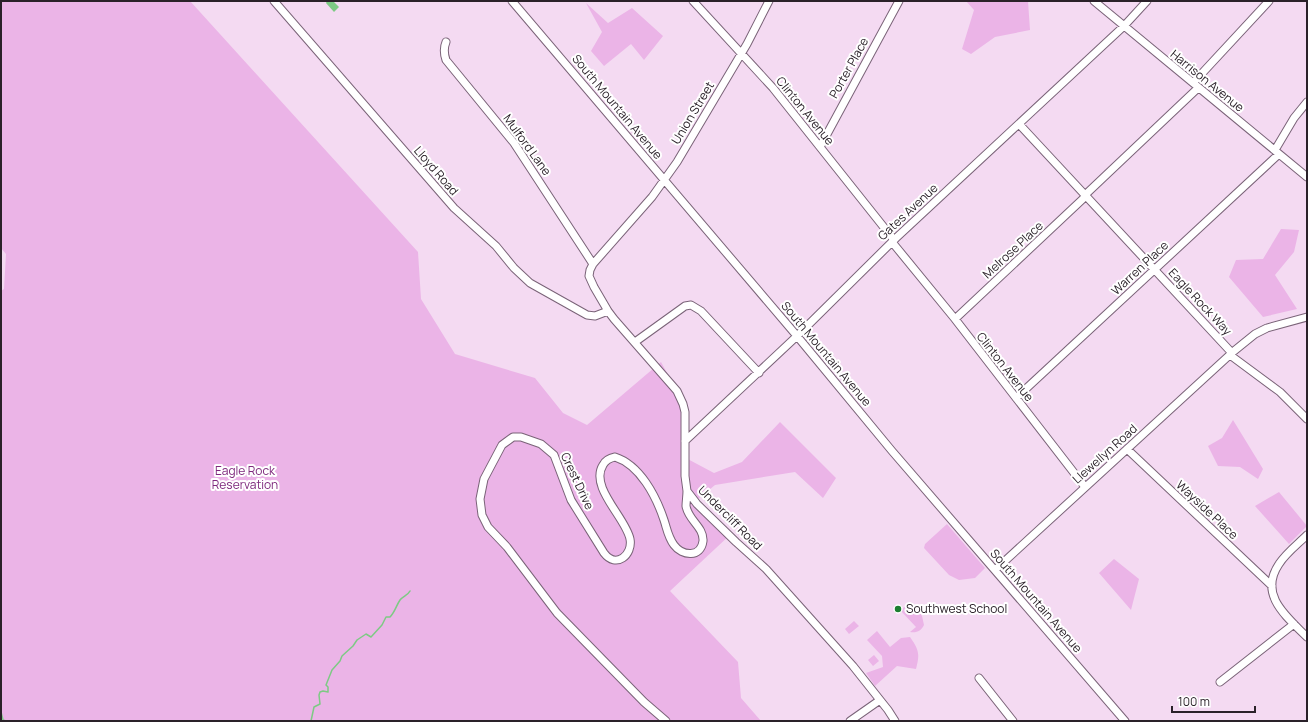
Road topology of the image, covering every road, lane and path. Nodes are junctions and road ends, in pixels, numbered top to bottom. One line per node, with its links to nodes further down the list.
1 (274, 1): 23 (street, Lloyd Road)
2 (512, 1): 18 (street, South Mountain Avenue)
3 (693, 1): 11 (street, Clinton Avenue)
4 (769, 1): 11 (street, Union Street)
5 (899, 1): 15 (street, Porter Place)
6 (1094, 1): 9 (street, Harrison Avenue)
7 (1147, 1): 9 (street, Gates Avenue)
8 (1269, 1): 12 (street, Melrose Place)
9 (1124, 26): 12 (street, Harrison Avenue); 14 (street, Gates Avenue)
10 (446, 42): 21 (street, Mulford Lane)
11 (741, 54): 15 (street, Clinton Avenue); 18 (street, Union Street)
12 (1196, 85): 16 (street, Harrison Avenue); 19 (street, Melrose Place)
13 (1307, 102): 16 (street, Warren Place)
14 (1019, 124): 19 (street, Eagle Rock Way); 20 (street, Gates Avenue)
15 (820, 147): 20 (street, Clinton Avenue)
16 (1277, 152): 17 (street, Harrison Avenue); 22 (street, Warren Place)
17 (1307, 177)
18 (664, 180): 21 (street, Union Street); 26 (street, South Mountain Avenue)
19 (1085, 196): 22 (street, Eagle Rock Way); 25 (street, Melrose Place)
20 (893, 241): 25 (street, Clinton Avenue); 26 (street, Gates Avenue)
21 (593, 264): 23 (street, Undercliff Road)
22 (1155, 270): 28 (street, Eagle Rock Way); 30 (street, Warren Place)
23 (608, 311): 27 (street, Undercliff Road)
24 (1307, 317): 28 (street, Llewellyn Road)
25 (955, 319): 30 (street, Clinton Avenue)
26 (797, 336): 29 (street, Gates Avenue); 37 (street, South Mountain Avenue)
27 (635, 342): 29 (street); 32 (street, Undercliff Road)
28 (1231, 354): 31 (street, Eagle Rock Way); 33 (street, Llewellyn Road)
29 (759, 373): 32 (street, Gates Avenue)
30 (1016, 398): 34 (street, Clinton Avenue)
31 (1307, 419)
32 (685, 441): 35 (street, Undercliff Road)
33 (1127, 449): 34 (street, Llewellyn Road); 38 (street, Wayside Place)
34 (1085, 487): 37 (street, Llewellyn Road)
35 (687, 491): 43 (street, Undercliff Road); 44 (street, Crest Drive)
36 (1307, 535): 38 (street)
37 (995, 570): 48 (street, South Mountain Avenue)
38 (1272, 586): 39 (street)
39 (1294, 624): 40 (street); 42 (street)
40 (1307, 637)
41 (979, 678): 47 (street)
42 (1220, 682)
43 (880, 700): 45 (street); 46 (street, Undercliff Road)
44 (666, 721)
45 (850, 721)
46 (895, 721)
47 (1013, 721)
48 (1125, 721)

